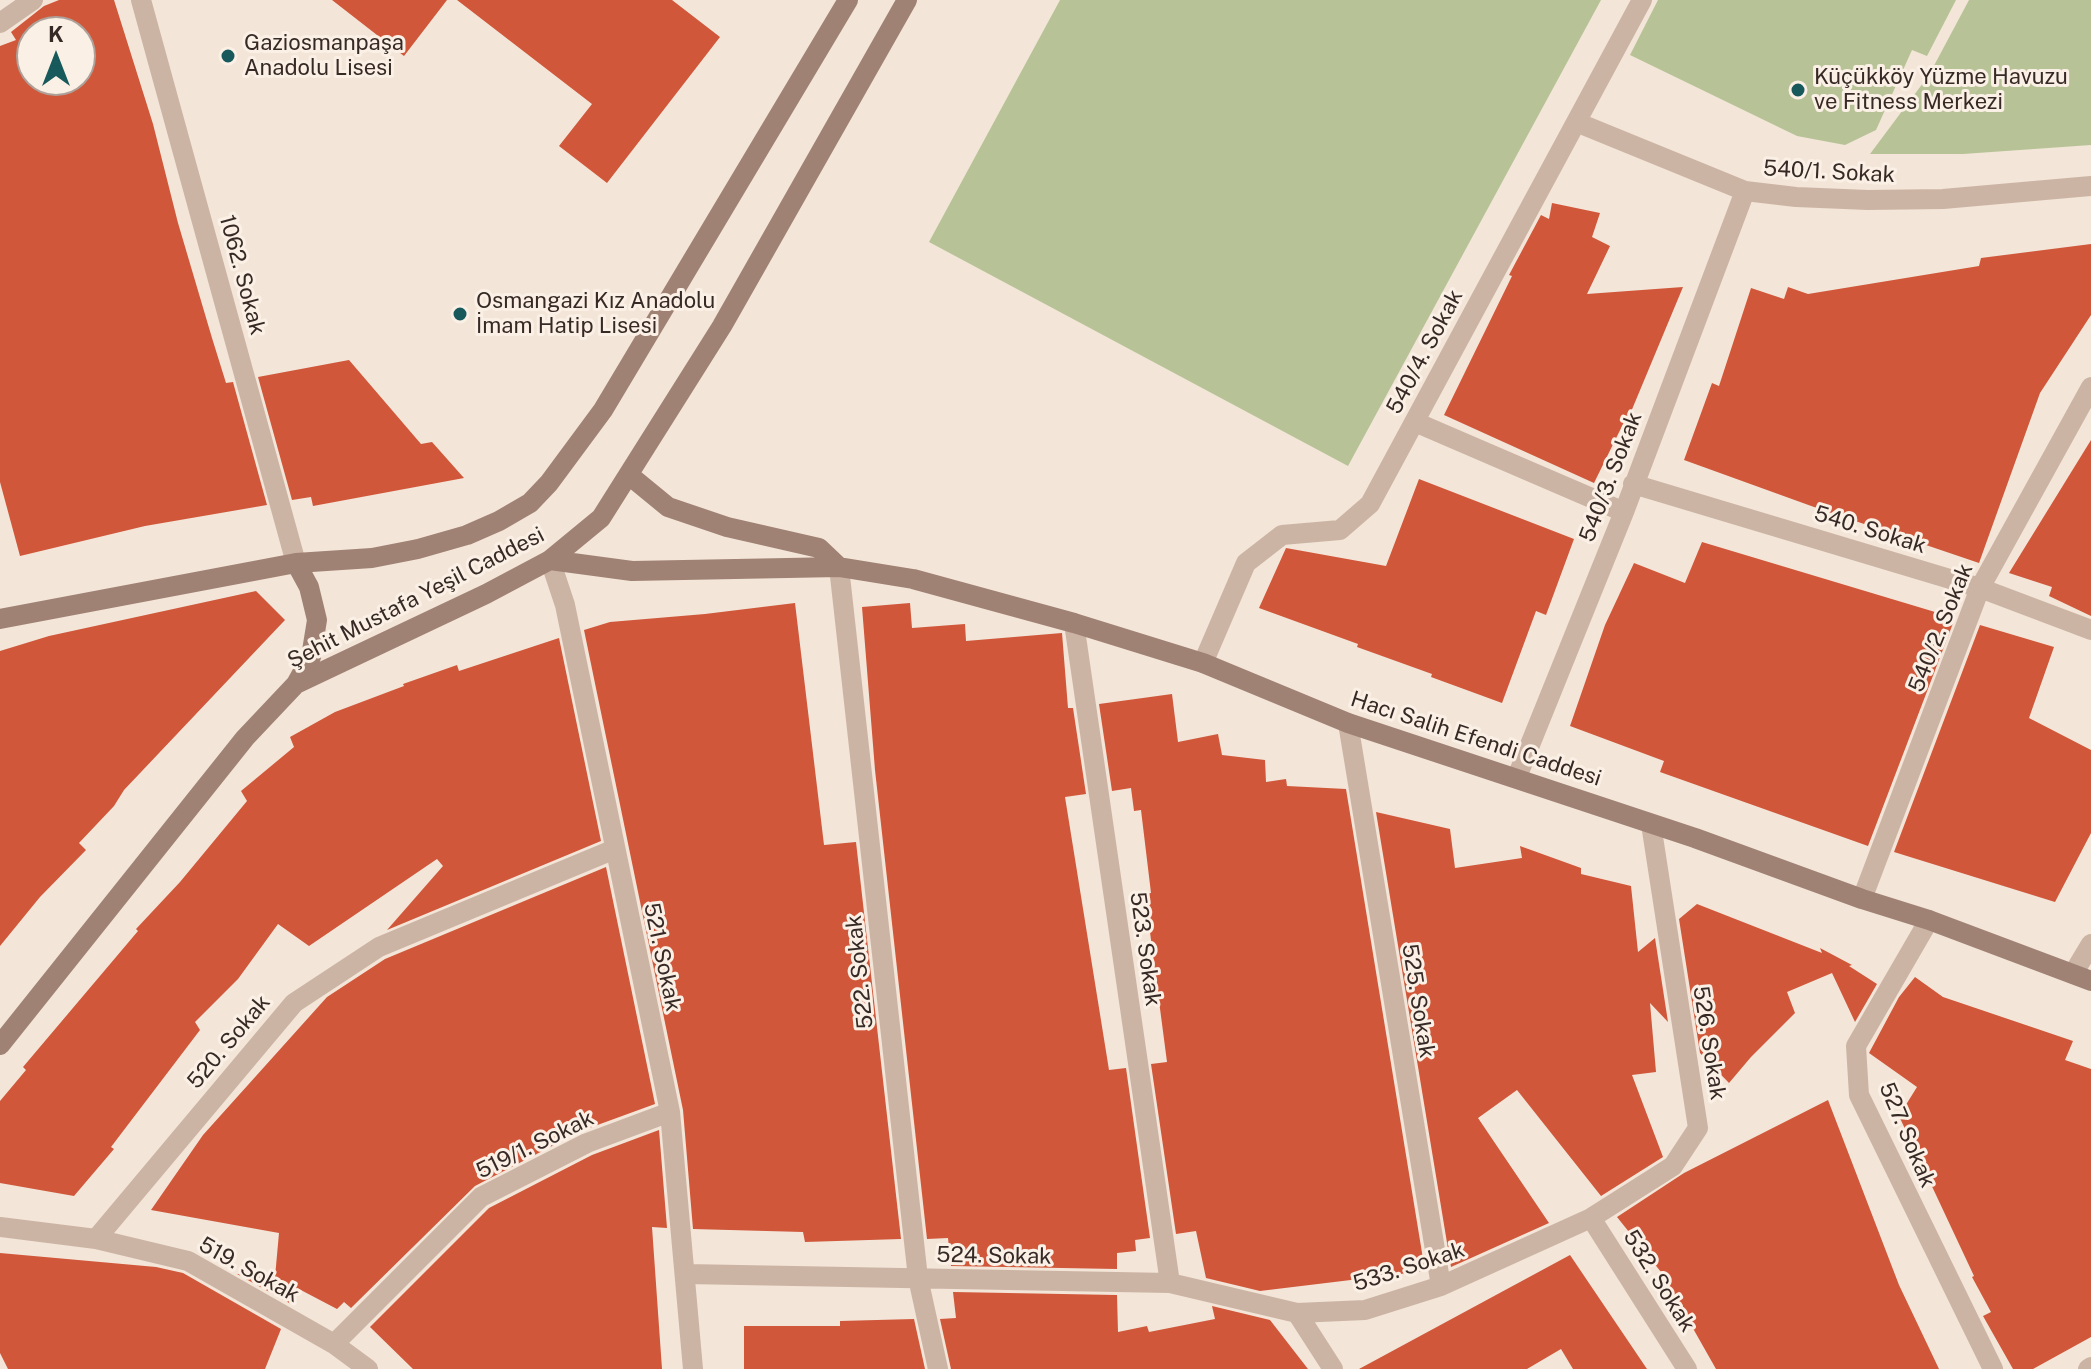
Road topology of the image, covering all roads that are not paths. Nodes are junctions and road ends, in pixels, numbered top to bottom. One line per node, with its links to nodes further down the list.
1 (33, 0): 6 (street)
2 (141, 0): 16 (street, 1062. Sokak)
3 (848, 0): 16 (main road, Şehit Mustafa Yeşil Caddesi)
4 (907, 0): 12 (main road, Şehit Mustafa Yeşil Caddesi)
5 (1642, 0): 7 (street, 540/4. Sokak)
6 (0, 23)
7 (1576, 122): 9 (street, 540/1. Sokak); 11 (street, 540/4. Sokak)
8 (2091, 186): 9 (street, 540/1. Sokak)
9 (1745, 191): 13 (street, 540/3. Sokak)
10 (2091, 387): 18 (street, 540/2. Sokak)
11 (1415, 422): 14 (street); 22 (street, 540/4. Sokak)
12 (629, 475): 15 (main road, Şehit Mustafa Yeşil Caddesi); 17 (main road)
13 (1633, 484): 14 (street, 540/3. Sokak); 18 (street, 540. Sokak)
14 (1624, 512): 25 (street, 540/3. Sokak)
15 (550, 560): 17 (main road); 23 (main road, Şehit Mustafa Yeşil Caddesi); 27 (street, 521. Sokak)
16 (296, 563): 19 (main road); 23 (main road)
17 (839, 567): 20 (main road, Hacı Salih Efendi Caddesi); 38 (street, 522. Sokak)
18 (1980, 588): 21 (street, 540. Sokak); 28 (street, 540/2. Sokak)
19 (1, 616)
20 (1074, 623): 22 (main road, Hacı Salih Efendi Caddesi); 39 (street, 523. Sokak)
21 (2091, 630)
22 (1203, 663): 24 (main road, Hacı Salih Efendi Caddesi)
23 (296, 684): 32 (main road, Şehit Mustafa Yeşil Caddesi)
24 (1348, 723): 25 (main road, Hacı Salih Efendi Caddesi); 40 (street, 525. Sokak)
25 (1517, 777): 26 (main road, Hacı Salih Efendi Caddesi)
26 (1651, 824): 28 (main road, Hacı Salih Efendi Caddesi); 34 (street, 526. Sokak)
27 (615, 849): 33 (street, 521. Sokak); 36 (street, 520. Sokak)
28 (1862, 899): 29 (main road, Hacı Salih Efendi Caddesi)
29 (1929, 920): 31 (main road, Hacı Salih Efendi Caddesi); 48 (street, 527. Sokak)
30 (2091, 944): 31 (street)
31 (2082, 978)
32 (0, 1045)
33 (670, 1112): 37 (street, 521. Sokak); 42 (street, 519/1. Sokak)
34 (1591, 1218): 40 (street, 533. Sokak); 47 (street, 532. Sokak)
35 (0, 1227): 36 (street, 519. Sokak)
36 (96, 1239): 42 (street, 519. Sokak)
37 (686, 1274): 38 (street, 524. Sokak); 44 (street, 521. Sokak)
38 (918, 1278): 39 (street, 524. Sokak); 45 (street, 522. Sokak)
39 (1170, 1283): 41 (street, 524. Sokak)
40 (1441, 1286): 41 (street, 533. Sokak)
41 (1297, 1313): 46 (street)
42 (334, 1344): 43 (street, 519. Sokak)
43 (368, 1369)
44 (693, 1369)
45 (938, 1369)
46 (1333, 1369)
47 (1687, 1369)
48 (1993, 1369)

